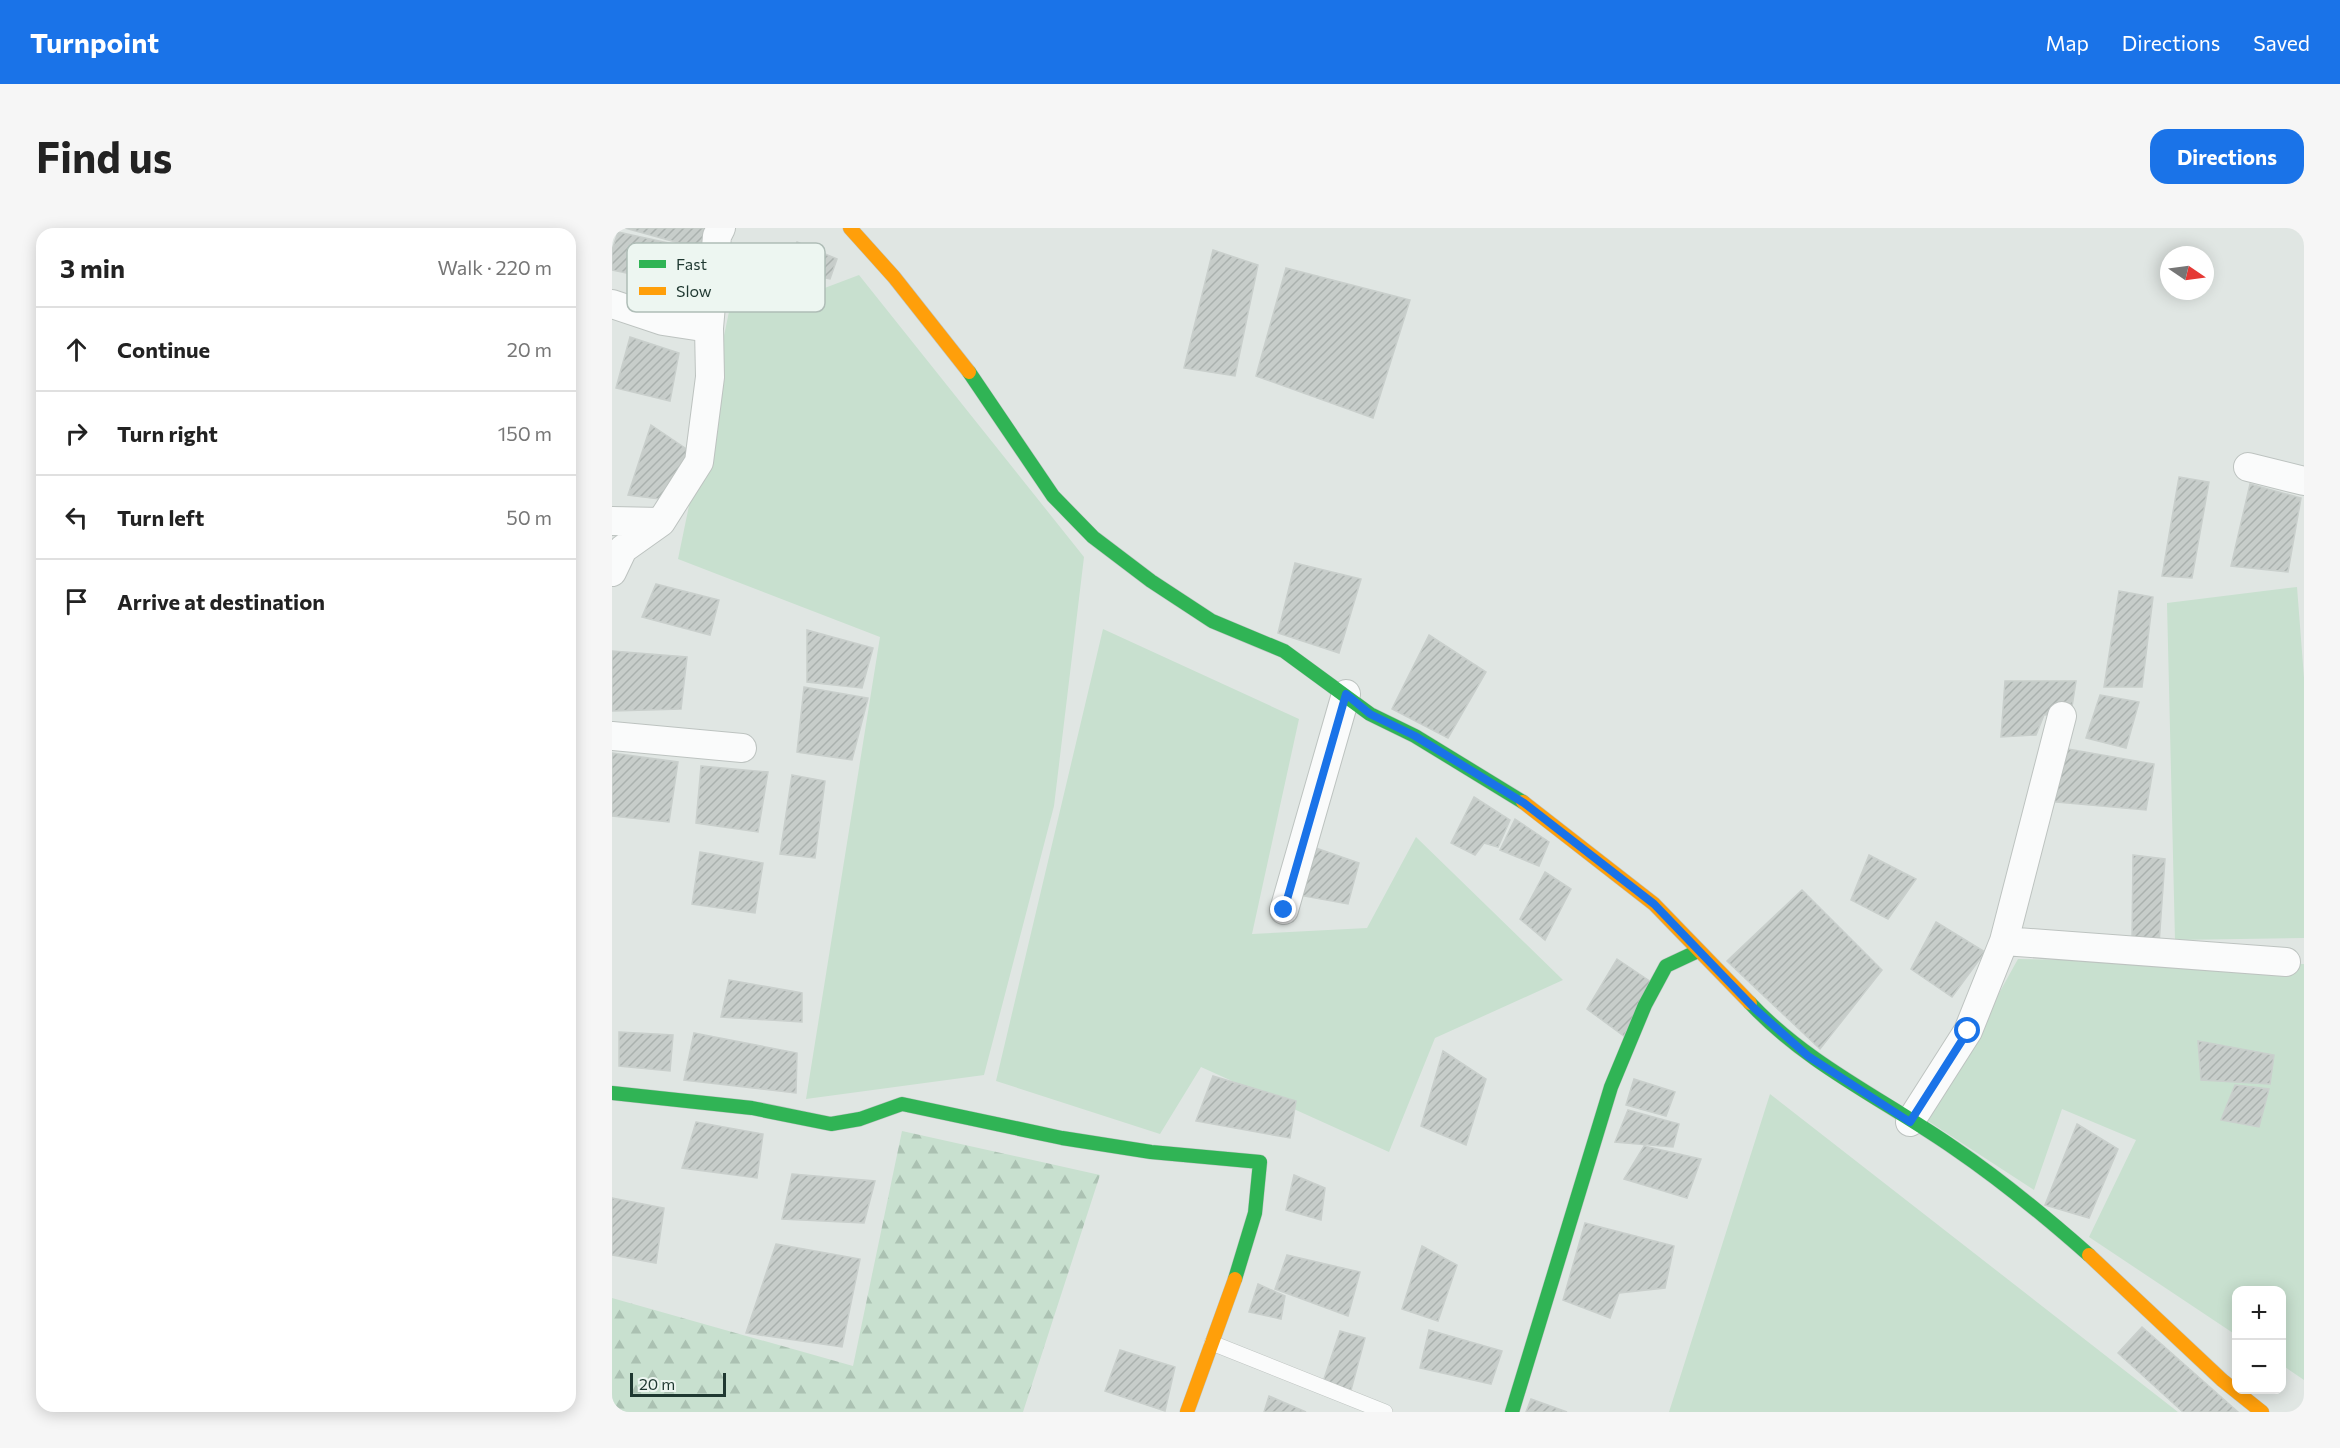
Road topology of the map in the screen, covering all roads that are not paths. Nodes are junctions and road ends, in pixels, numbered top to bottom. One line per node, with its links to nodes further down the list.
1 (721, 228): 3 (street)
2 (850, 228): 14 (street)
3 (716, 243)
4 (612, 304): 5 (street)
5 (627, 309)
6 (636, 312): 8 (street)
7 (711, 312): 8 (street)
8 (710, 328): 12 (street)
9 (2248, 466): 10 (street)
10 (2304, 481)
11 (612, 521): 12 (street)
12 (661, 522): 13 (street)
13 (612, 572)
14 (1346, 694): 18 (street); 20 (street)
15 (2061, 716): 19 (street)
16 (612, 736): 17 (street)
17 (742, 748)
18 (1284, 910)
19 (2004, 941): 21 (street); 23 (street)
20 (1698, 951): 23 (street); 27 (street)
21 (2286, 962)
22 (612, 1093): 24 (street)
23 (1910, 1122): 28 (street)
24 (1212, 1343): 25 (street); 26 (lane)
25 (1187, 1412)
26 (1385, 1412)
27 (1512, 1412)
28 (2262, 1412)

